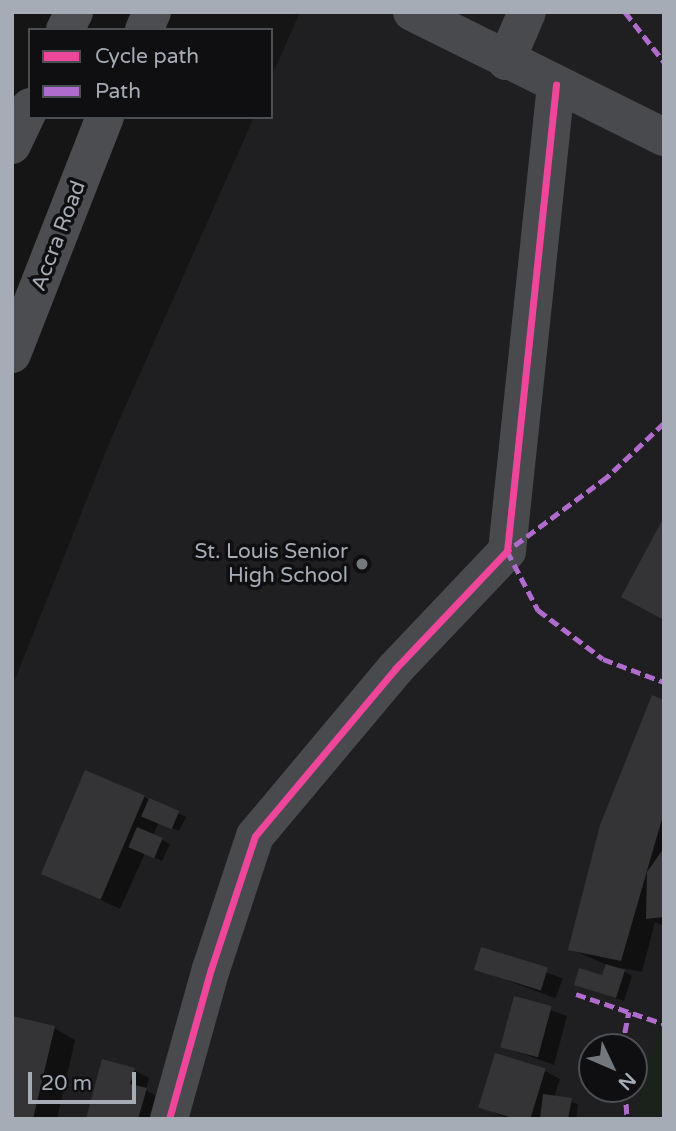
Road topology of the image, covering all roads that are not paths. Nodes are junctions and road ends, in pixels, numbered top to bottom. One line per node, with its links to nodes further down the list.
1 (74, 12): 5 (highway)
2 (152, 12): 6 (highway)
3 (412, 12): 7 (street)
4 (527, 12): 7 (street)
5 (66, 28)
6 (145, 28)
7 (506, 61): 8 (street)
8 (556, 85): 11 (street); 14 (street)
9 (28, 111): 12 (highway)
10 (104, 119): 13 (highway, Accra Road)
11 (664, 137)
12 (12, 145)
13 (12, 354)
14 (169, 1119)

